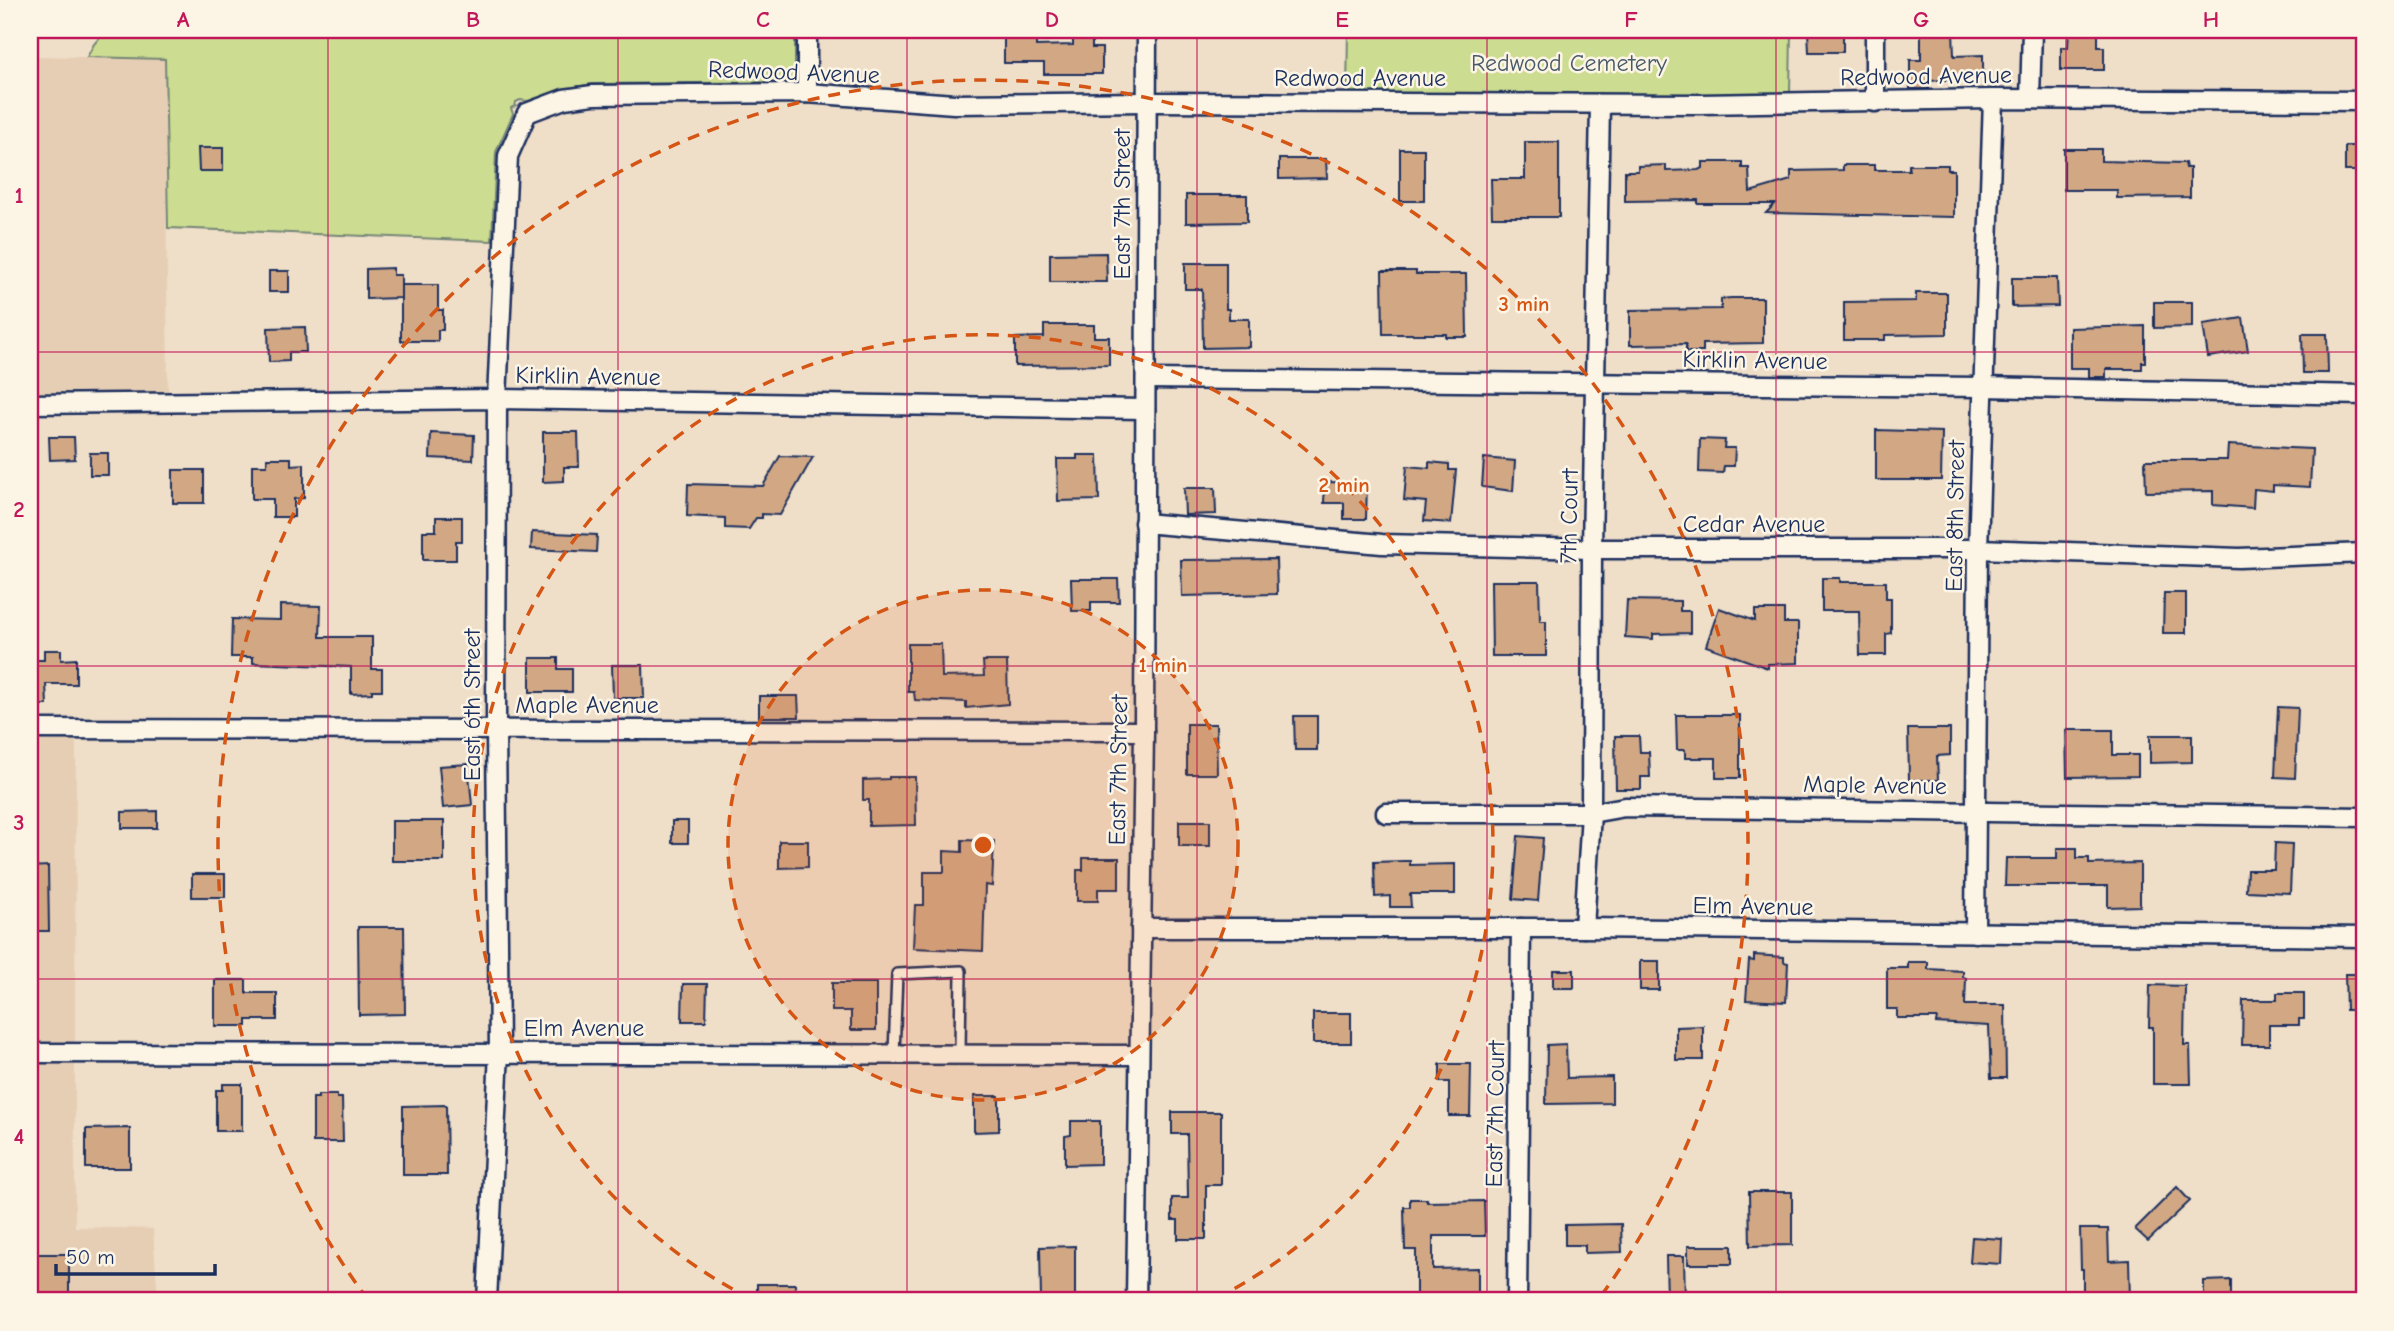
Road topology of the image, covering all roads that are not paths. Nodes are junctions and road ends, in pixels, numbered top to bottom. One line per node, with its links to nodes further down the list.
1 (807, 30): 5 (street)
2 (1147, 30): 8 (street, East 7th Street)
3 (1875, 30): 9 (street)
4 (2032, 30): 7 (street)
5 (807, 93): 8 (street, Redwood Avenue); 12 (street, Redwood Avenue)
6 (1993, 99): 7 (street, Redwood Avenue); 9 (street, Redwood Avenue); 15 (street, East 8th Street)
7 (2030, 99): 10 (street, Redwood Avenue)
8 (1146, 102): 11 (street, Redwood Avenue); 13 (street, East 7th Street)
9 (1875, 102): 11 (street, Redwood Avenue)
10 (2364, 102)
11 (1600, 104): 14 (street, 7th Court)
12 (527, 113): 17 (street, East 6th Street)
13 (1146, 379): 14 (street, Kirklin Avenue); 19 (street, East 7th Street)
14 (1595, 383): 15 (street, Kirklin Avenue); 21 (street, 7th Court)
15 (1982, 387): 16 (street, Kirklin Avenue); 22 (street, East 8th Street)
16 (2364, 395)
17 (497, 399): 18 (street, Kirklin Avenue); 19 (street, Kirklin Avenue); 25 (street, East 6th Street)
18 (30, 404)
19 (1145, 409): 20 (street, East 7th Street)
20 (1144, 523): 21 (street, Cedar Avenue); 26 (street, East 7th Street)
21 (1592, 549): 22 (street, Cedar Avenue); 29 (street, 7th Court)
22 (1978, 549): 23 (street, Cedar Avenue); 27 (street, East 8th Street)
23 (2364, 553)
24 (30, 729): 25 (street, Maple Avenue)
25 (496, 729): 26 (street, Maple Avenue); 36 (street, East 6th Street)
26 (1144, 732): 31 (street, East 7th Street)
27 (1975, 811): 29 (street, Maple Avenue); 30 (street, Maple Avenue); 34 (street, East 8th Street)
28 (1385, 813): 29 (street, Maple Avenue)
29 (1591, 813): 33 (street, 7th Court)
30 (2364, 817)
31 (1141, 928): 32 (street, Elm Avenue); 40 (street, East 7th Street)
32 (1521, 928): 33 (street, Elm Avenue); 43 (street, East 7th Court)
33 (1584, 928): 34 (street, Elm Avenue)
34 (1975, 933): 35 (street, Elm Avenue)
35 (2364, 937)
36 (499, 1052): 37 (street, Elm Avenue); 38 (street, Elm Avenue); 41 (street, East 6th Street)
37 (30, 1053)
38 (894, 1054): 39 (street, Elm Avenue); 39 (lane)
39 (960, 1054): 40 (street, Elm Avenue)
40 (1139, 1055): 42 (street, East 7th Street)
41 (487, 1301)
42 (1136, 1301)
43 (1517, 1301)

